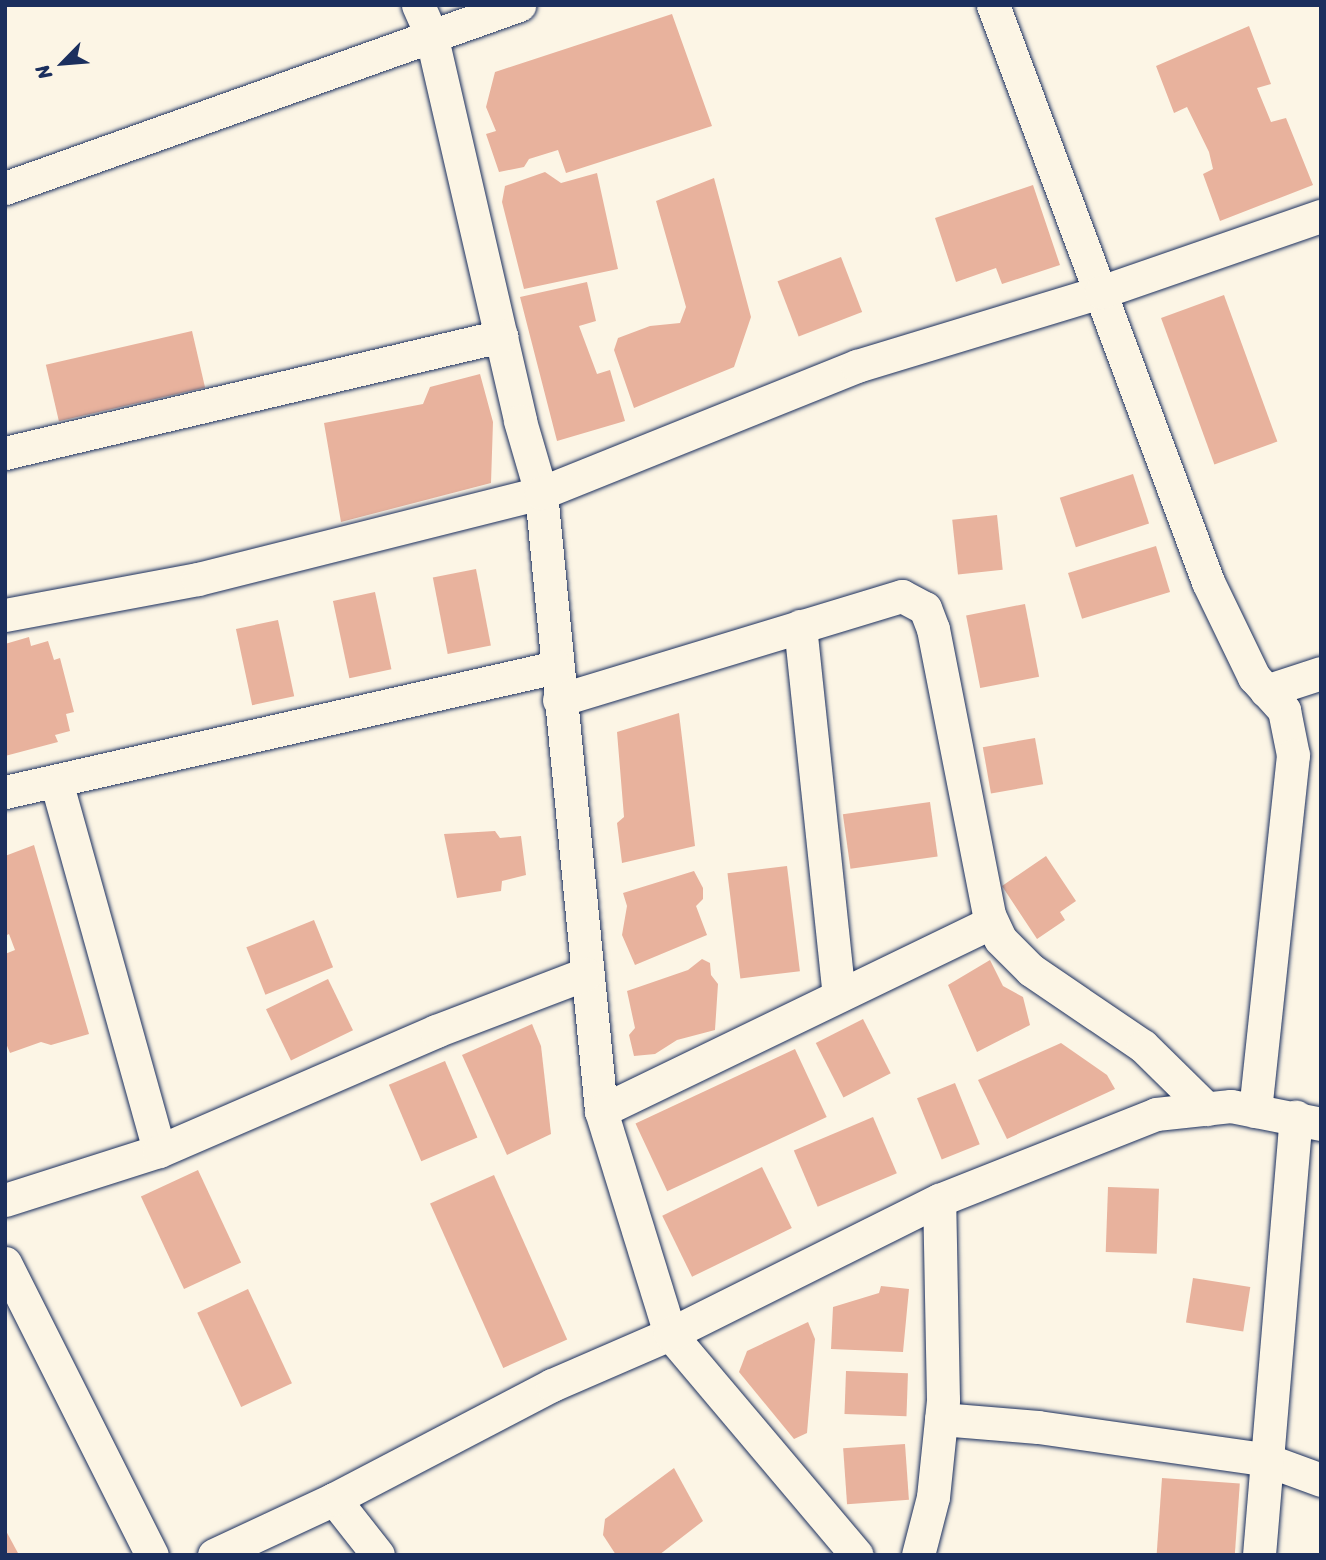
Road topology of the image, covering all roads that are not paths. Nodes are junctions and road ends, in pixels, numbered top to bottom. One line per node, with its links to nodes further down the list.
1 (519, 5): 3 (street)
2 (993, 5): 6 (street)
3 (425, 20): 4 (street); 7 (street)
4 (5, 188)
5 (1321, 216): 6 (street)
6 (1101, 292): 9 (street); 14 (street)
7 (501, 336): 8 (street); 9 (street)
8 (5, 453)
9 (541, 494): 10 (street); 12 (street)
10 (5, 614)
11 (800, 626): 15 (street); 18 (street); 20 (street)
12 (556, 667): 15 (street); 16 (street)
13 (1321, 673): 14 (street)
14 (1266, 691): 23 (street)
15 (559, 700): 19 (street)
16 (56, 781): 17 (street); 25 (street)
17 (5, 792)
18 (992, 922): 20 (street); 21 (street)
19 (585, 974): 22 (street); 25 (street)
20 (839, 995): 22 (street)
21 (1207, 1109): 23 (street); 27 (street)
22 (601, 1111): 29 (street)
23 (1255, 1111): 24 (street)
24 (1309, 1121): 31 (street)
25 (159, 1151): 26 (street)
26 (5, 1200)
27 (939, 1200): 29 (street); 30 (street)
28 (5, 1263): 34 (street)
29 (670, 1335): 33 (street); 37 (street)
30 (941, 1419): 31 (street); 38 (street)
31 (1264, 1459): 32 (street); 39 (street)
32 (1321, 1480)
33 (334, 1499): 35 (street); 36 (street)
34 (152, 1555)
35 (214, 1555)
36 (378, 1555)
37 (857, 1555)
38 (918, 1555)
39 (1259, 1555)

